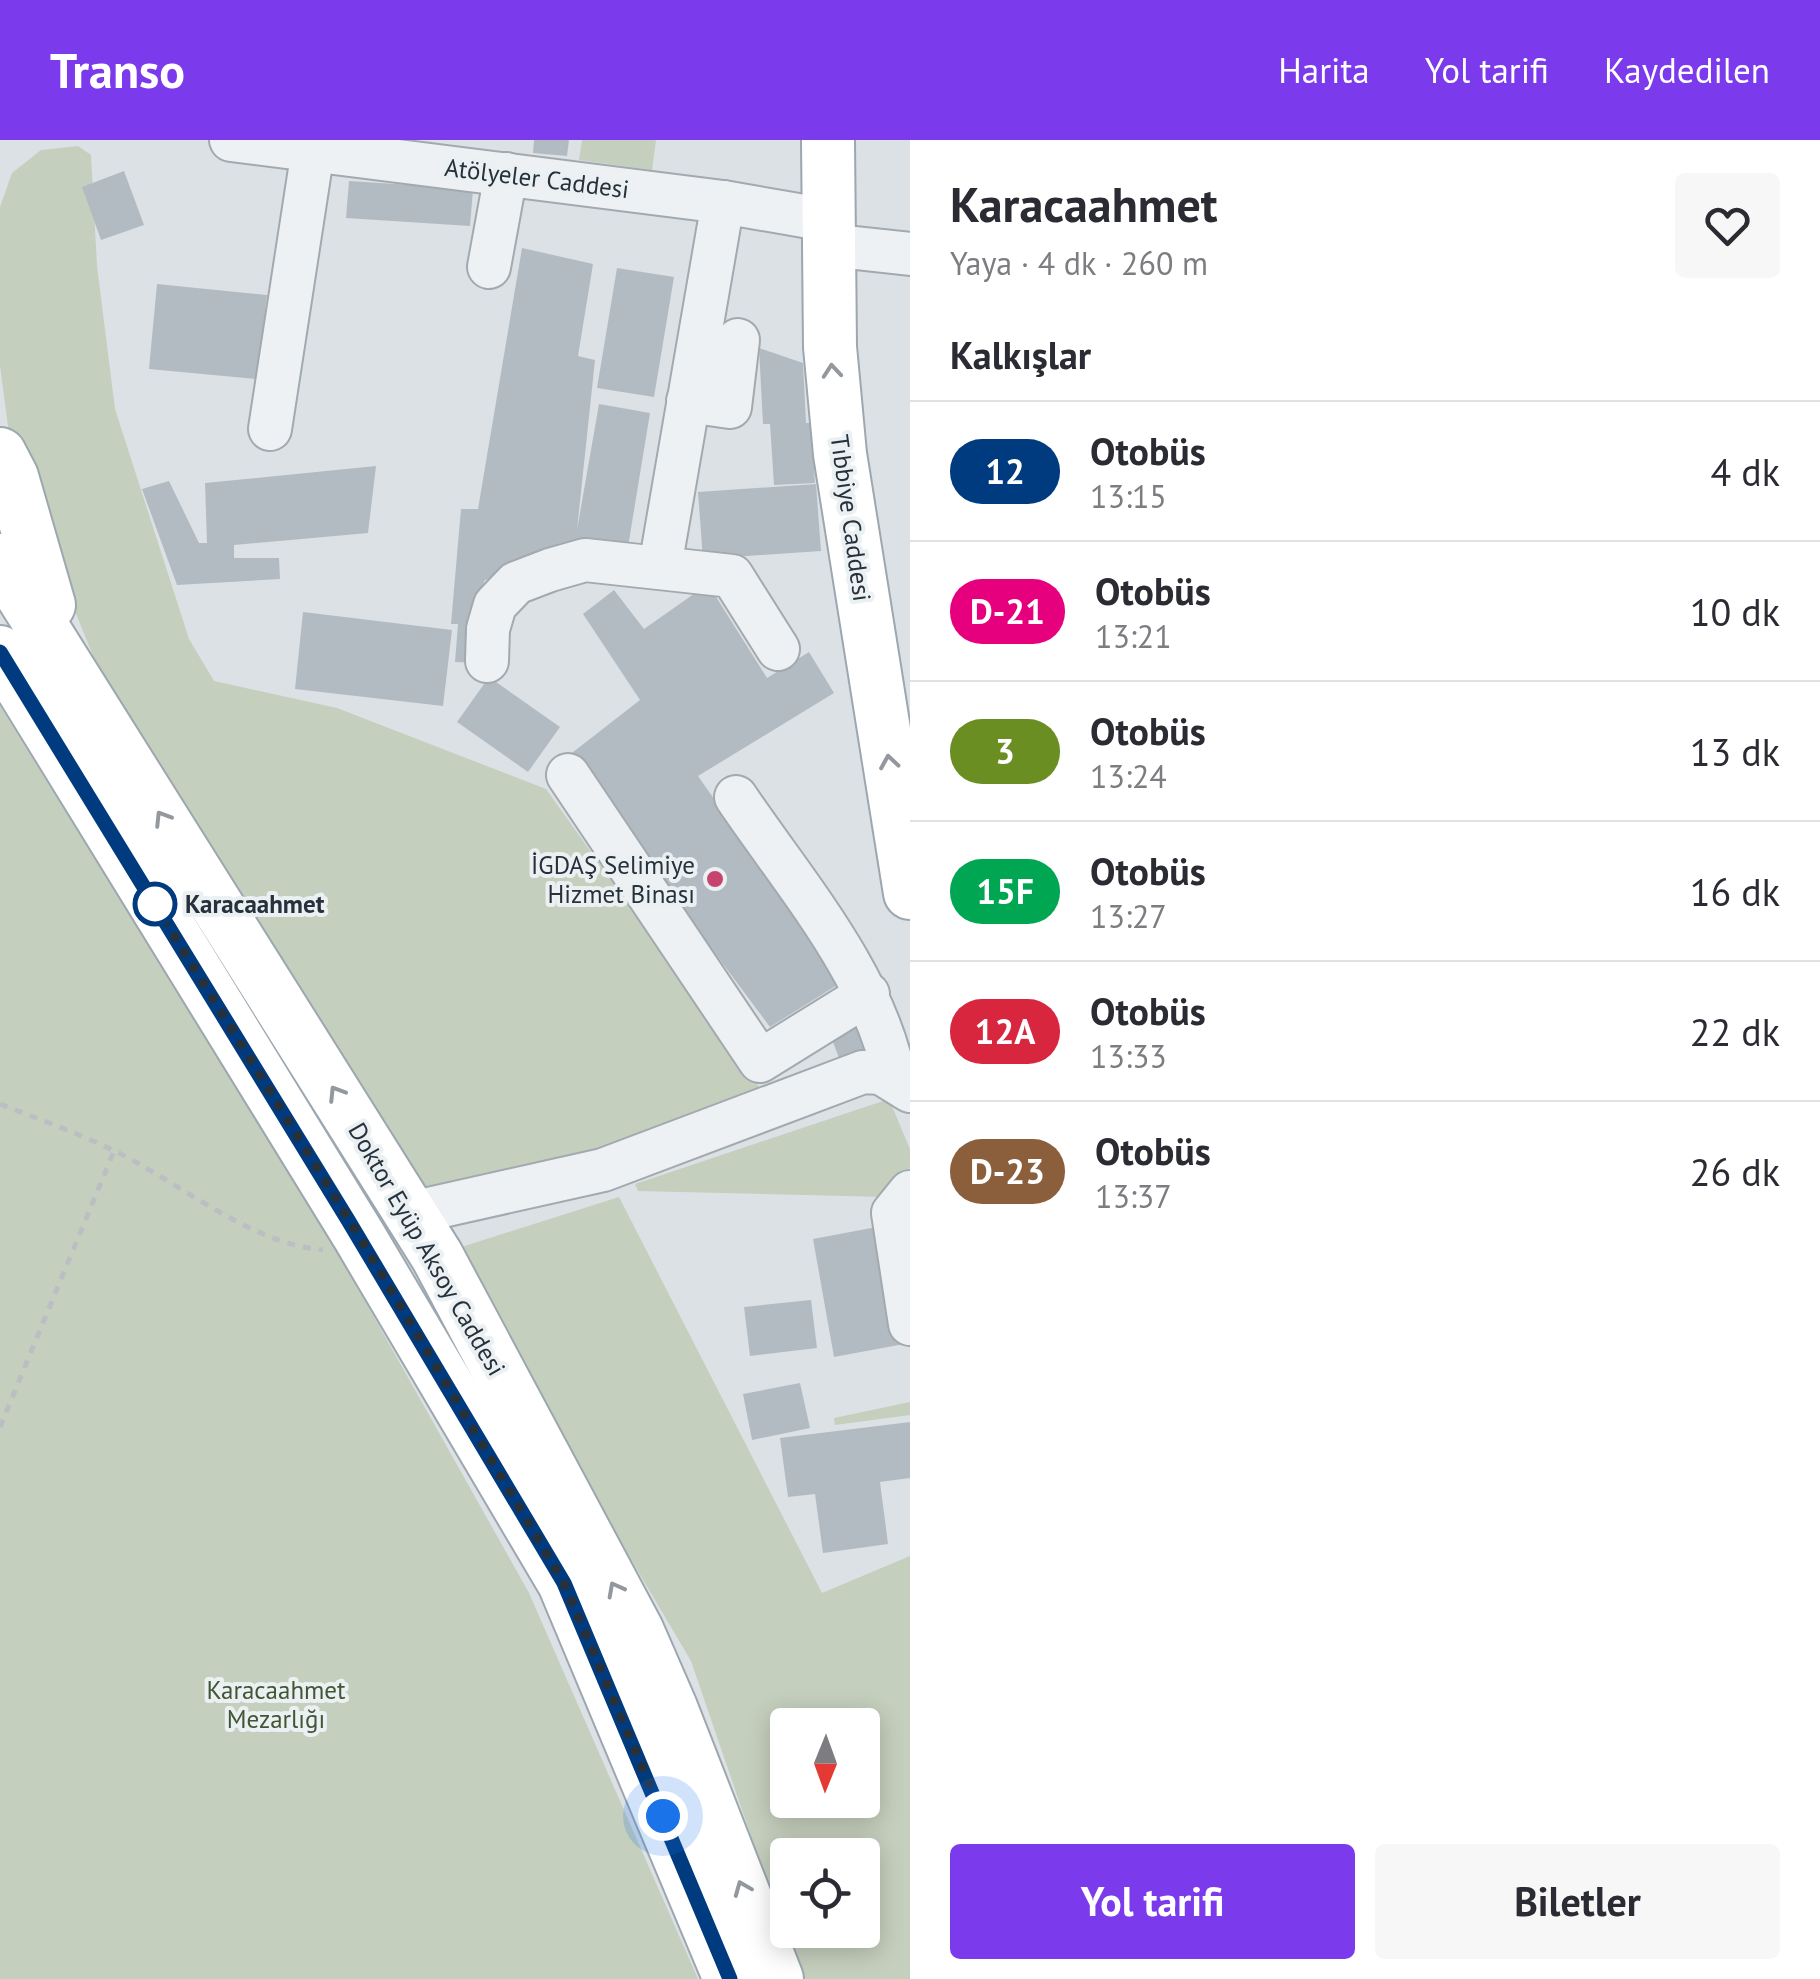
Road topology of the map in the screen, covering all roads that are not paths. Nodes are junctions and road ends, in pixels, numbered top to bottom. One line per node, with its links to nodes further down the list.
1 (231, 140): 3 (street, Atölyeler Caddesi)
2 (828, 140): 6 (main road, Tıbbiye Caddesi)
3 (312, 150): 4 (street, Atölyeler Caddesi); 11 (street)
4 (506, 174): 5 (street, Atölyeler Caddesi); 8 (street)
5 (723, 202): 6 (street, Atölyeler Caddesi); 10 (street)
6 (827, 232): 7 (street, Atölyeler Caddesi); 21 (main road, Tıbbiye Caddesi, one-way to 6)
7 (910, 254)
8 (489, 267)
9 (738, 340): 10 (street)
10 (688, 401): 14 (street)
11 (270, 429)
12 (0, 454): 18 (main road)
13 (0, 517): 15 (street)
14 (662, 557): 16 (street); 17 (street)
15 (6, 570): 18 (main road, Doktor Eyüp Aksoy Caddesi)
16 (778, 650)
17 (487, 660)
18 (31, 671): 25 (main road, Doktor Eyüp Aksoy Caddesi, one-way to 18); 27 (main road, Doktor Eyüp Aksoy Caddesi)
19 (568, 775): 22 (street)
20 (736, 798): 22 (street)
21 (910, 893)
22 (868, 994): 23 (street)
23 (902, 1085): 25 (street)
24 (910, 1192): 26 (street)
25 (411, 1213): 28 (main road, Doktor Eyüp Aksoy Caddesi, one-way to 25)
26 (910, 1324)
27 (730, 1979)
28 (778, 1979)

